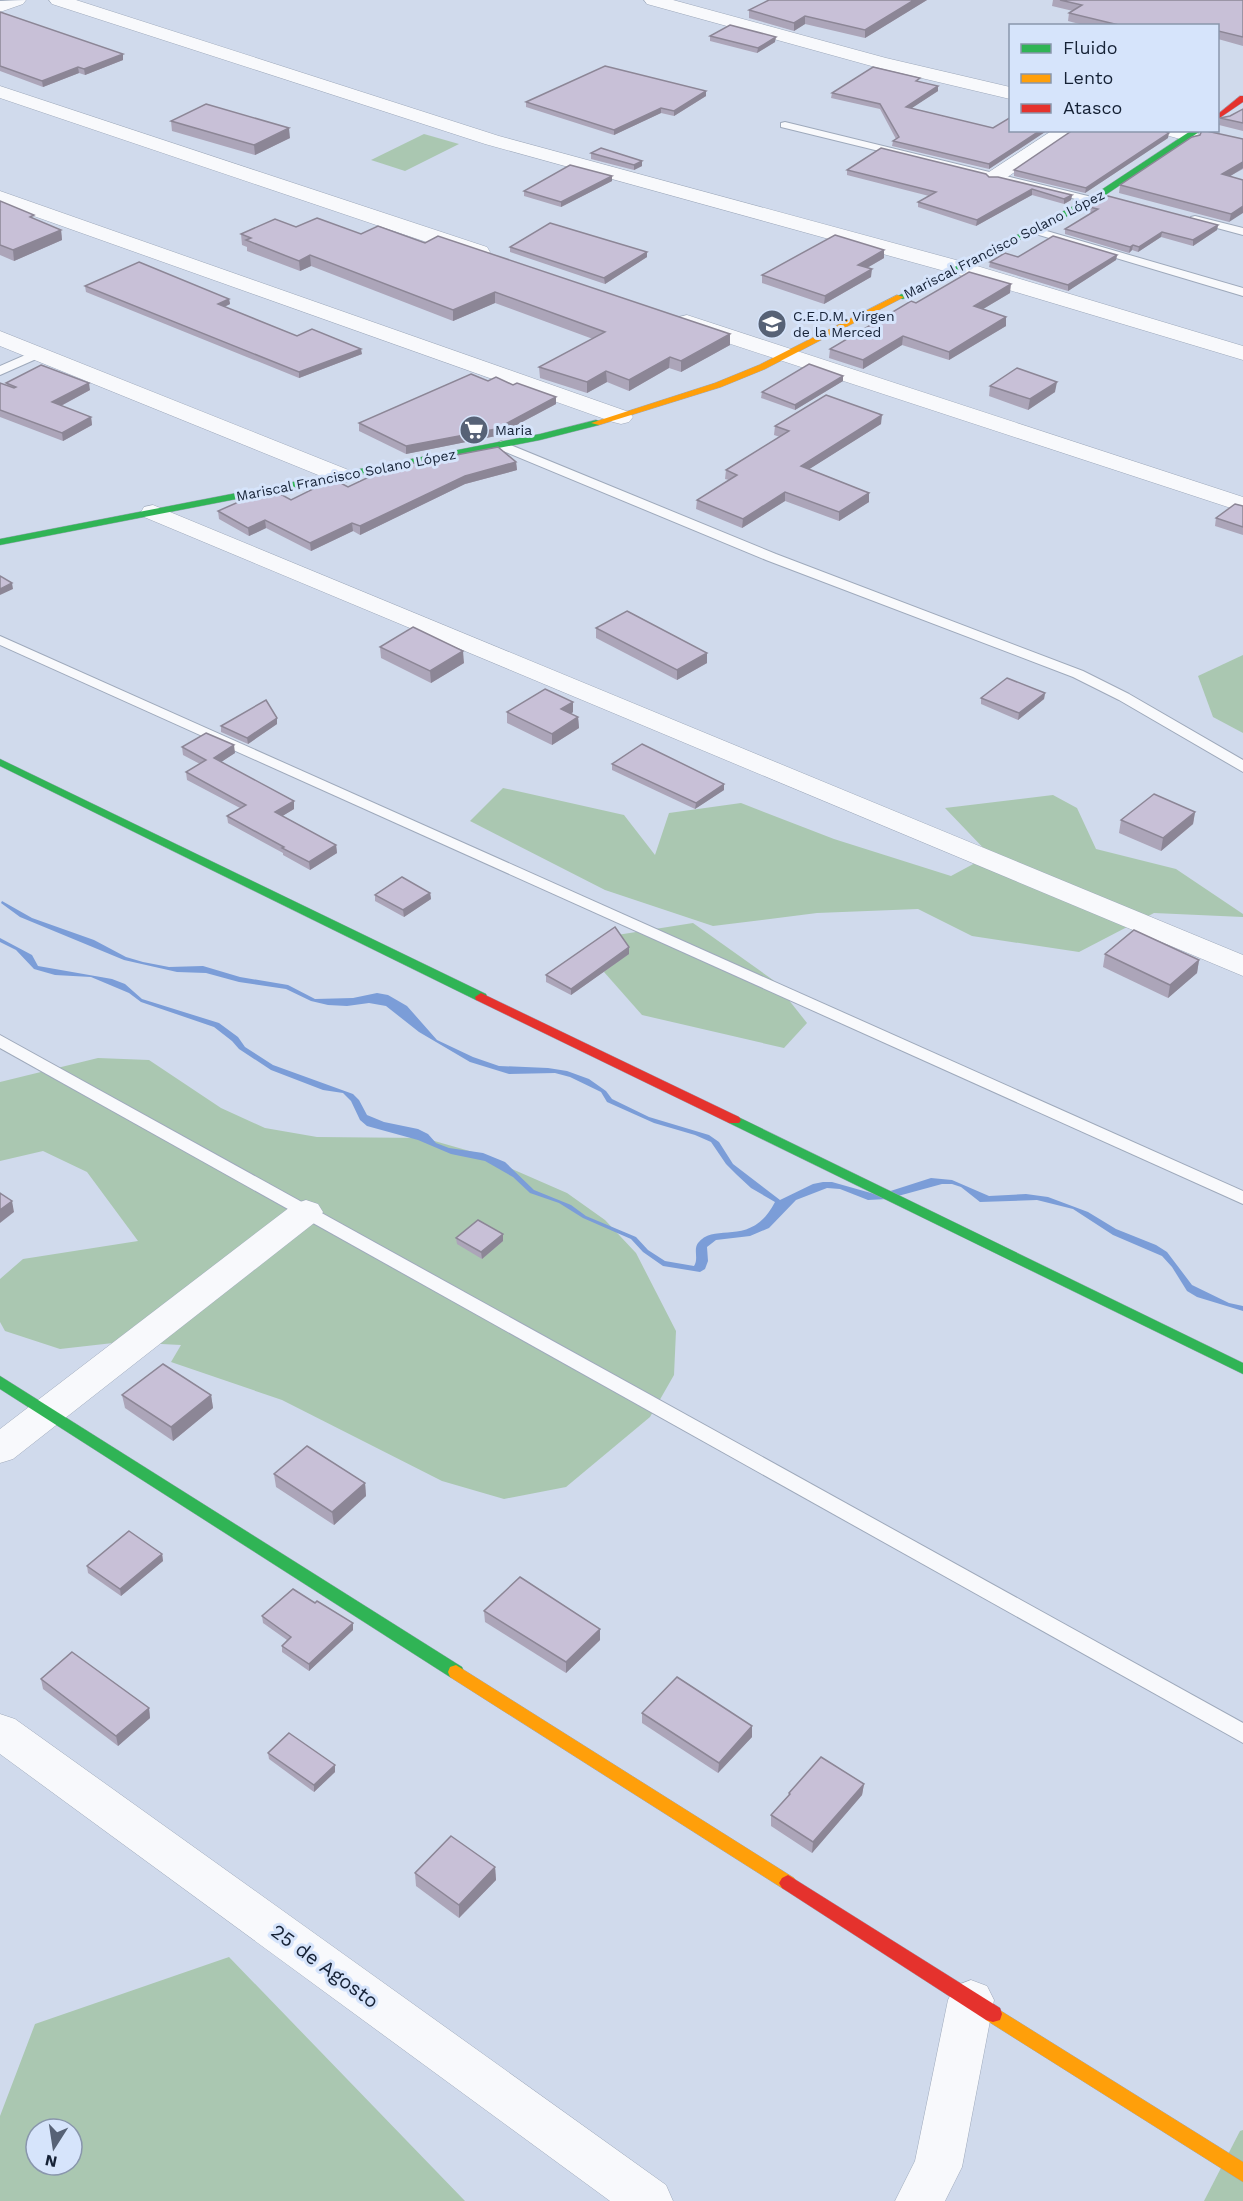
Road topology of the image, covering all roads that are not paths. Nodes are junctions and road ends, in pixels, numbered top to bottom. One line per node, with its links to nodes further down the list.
1 (17, 0): 4 (street)
2 (58, 0): 19 (street)
3 (653, 0): 6 (street)
4 (0, 7)
5 (0, 92): 18 (street)
6 (1009, 93)
7 (1243, 99): 8 (street, Mariscal Francisco Solano López)
8 (1219, 120)
9 (785, 124): 12 (lane)
10 (1064, 132): 12 (street)
11 (1204, 132): 14 (street, Mariscal Francisco Solano López)
12 (996, 176): 14 (lane)
13 (0, 197): 27 (street)
14 (1102, 197): 16 (street, Mariscal Francisco Solano López)
15 (1178, 214): 17 (lane)
16 (1033, 230): 19 (street, Mariscal Francisco Solano López); 20 (lane)
17 (1243, 232)
18 (494, 257)
19 (958, 269): 24 (street); 25 (street, Mariscal Francisco Solano López)
20 (1243, 292)
21 (663, 314): 25 (street)
22 (0, 338): 23 (street)
23 (39, 353): 26 (lane); 29 (street)
24 (1243, 353)
25 (786, 355): 27 (street, Mariscal Francisco Solano López); 30 (street)
26 (0, 371)
27 (621, 417): 28 (street, Mariscal Francisco Solano López)
28 (501, 445): 29 (street, Mariscal Francisco Solano López); 35 (lane)
29 (342, 476): 31 (street, Mariscal Francisco Solano López)
30 (1243, 505)
31 (153, 512): 32 (street, Mariscal Francisco Solano López); 36 (street)
32 (0, 542)
33 (0, 640): 38 (lane)
34 (0, 762): 40 (street)
35 (1243, 767)
36 (1243, 966)
37 (0, 1041): 39 (lane)
38 (1243, 1198)
39 (306, 1212): 42 (street); 45 (lane)
40 (1243, 1369)
41 (0, 1382): 42 (street)
42 (48, 1412): 43 (street); 46 (street)
43 (0, 1449)
44 (0, 1731): 48 (street, 25 de Agosto)
45 (1243, 1734)
46 (971, 2000): 47 (street); 49 (street)
47 (1243, 2173)
48 (649, 2201)
49 (919, 2201)

